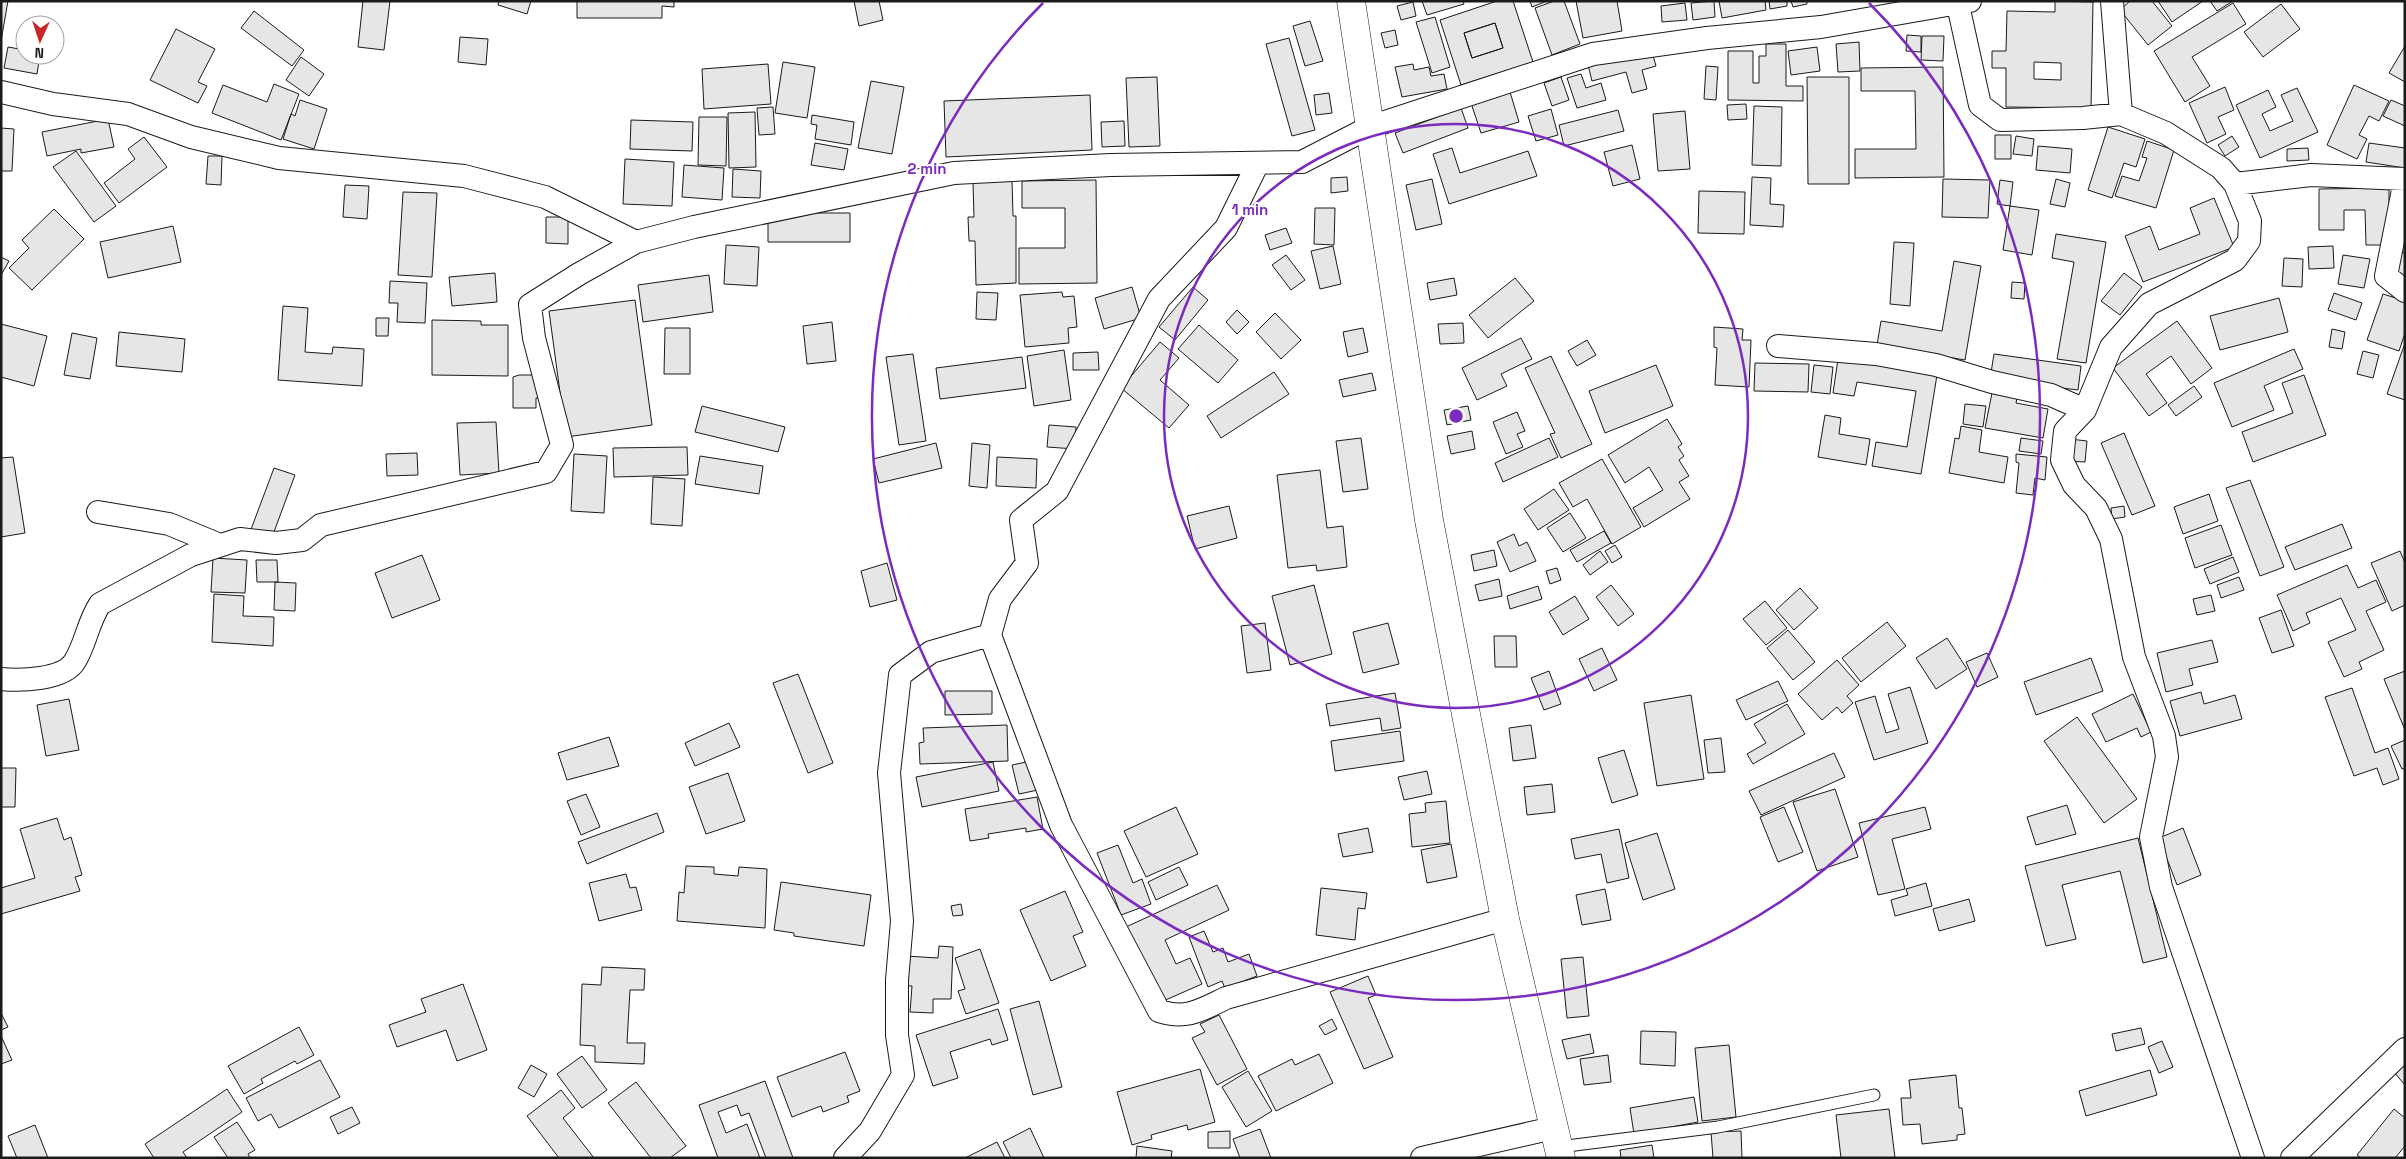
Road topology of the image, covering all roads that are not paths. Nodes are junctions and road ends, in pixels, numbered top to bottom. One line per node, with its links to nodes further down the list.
1 (1351, 1): 6 (highway)
2 (2112, 1): 5 (street)
3 (1964, 3): 5 (street); 6 (street)
4 (1, 92): 10 (street)
5 (2121, 114): 9 (street)
6 (1370, 127): 7 (street); 18 (highway)
7 (1258, 163): 10 (street); 16 (street)
8 (2405, 180): 9 (street); 11 (street)
9 (2235, 184): 13 (street)
10 (636, 242): 15 (street)
11 (2405, 290)
12 (1778, 346): 13 (street)
13 (2085, 410): 24 (street)
14 (98, 512): 15 (street)
15 (220, 545): 17 (street)
16 (990, 635): 18 (street); 22 (street)
17 (1, 679)
18 (1505, 919): 21 (highway)
19 (2405, 1049): 25 (street)
20 (1874, 1095): 21 (lane)
21 (1558, 1144): 23 (street)
22 (845, 1158)
23 (1422, 1158)
24 (2253, 1158)
25 (2292, 1158)

